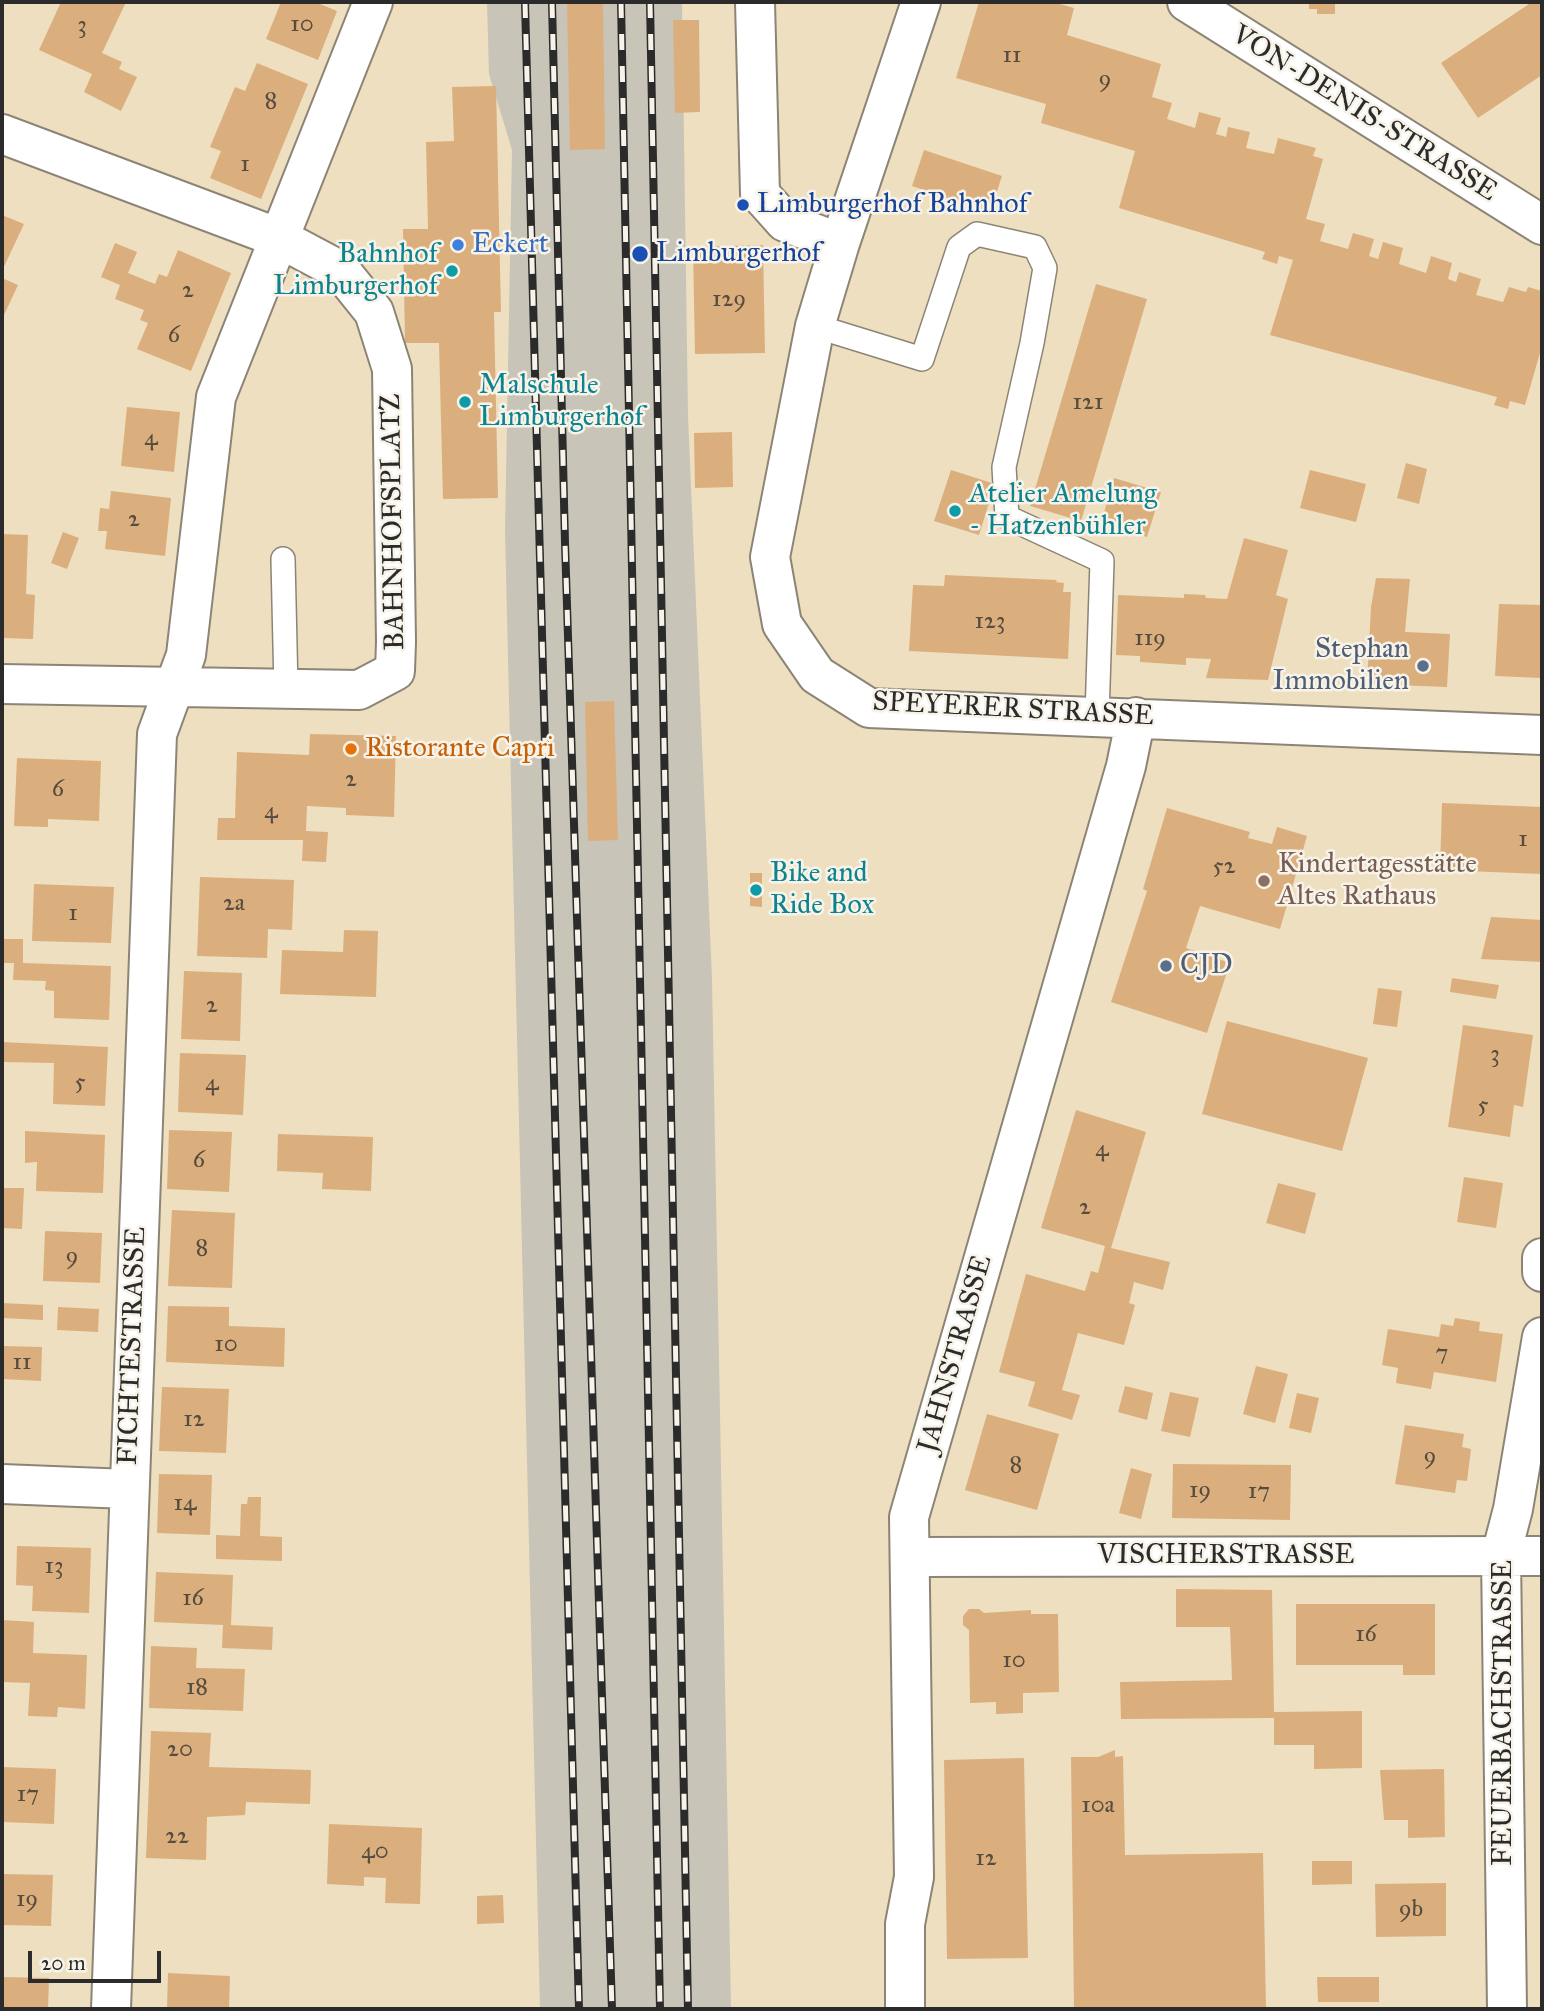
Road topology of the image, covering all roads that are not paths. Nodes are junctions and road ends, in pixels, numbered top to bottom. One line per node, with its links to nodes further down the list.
1 (373, 2): 7 (street)
2 (755, 2): 8 (street)
3 (921, 2): 8 (street, SPEYERER STRASSE)
4 (1186, 2): 6 (street, VON-DENIS-STRASSE)
5 (2, 134): 7 (street)
6 (1542, 225)
7 (279, 238): 12 (street); 13 (street, BAHNHOFSPLATZ)
8 (840, 243): 9 (street, SPEYERER STRASSE)
9 (816, 326): 14 (street, SPEYERER STRASSE); 14 (lane)
10 (283, 559): 13 (lane)
11 (2, 684): 12 (street, BAHNHOFSPLATZ)
12 (174, 686): 13 (street, BAHNHOFSPLATZ); 21 (street, FICHTESTRASSE)
13 (286, 689)
14 (1097, 716): 15 (street, SPEYERER STRASSE)
15 (1136, 717): 16 (street, SPEYERER STRASSE); 24 (street, JAHNSTRASSE)
16 (1542, 735)
17 (1542, 1258): 18 (street)
18 (1542, 1272)
19 (1542, 1337): 22 (street, FEUERBACHSTRASSE)
20 (2, 1484): 21 (street)
21 (128, 1489): 25 (street, FICHTESTRASSE)
22 (1501, 1555): 23 (street, VISCHERSTRASSE); 24 (street, VISCHERSTRASSE); 27 (street, FEUERBACHSTRASSE)
23 (1542, 1556)
24 (909, 1557): 26 (street, JAHNSTRASSE)
25 (111, 2009)
26 (905, 2009)
27 (1507, 2009)

